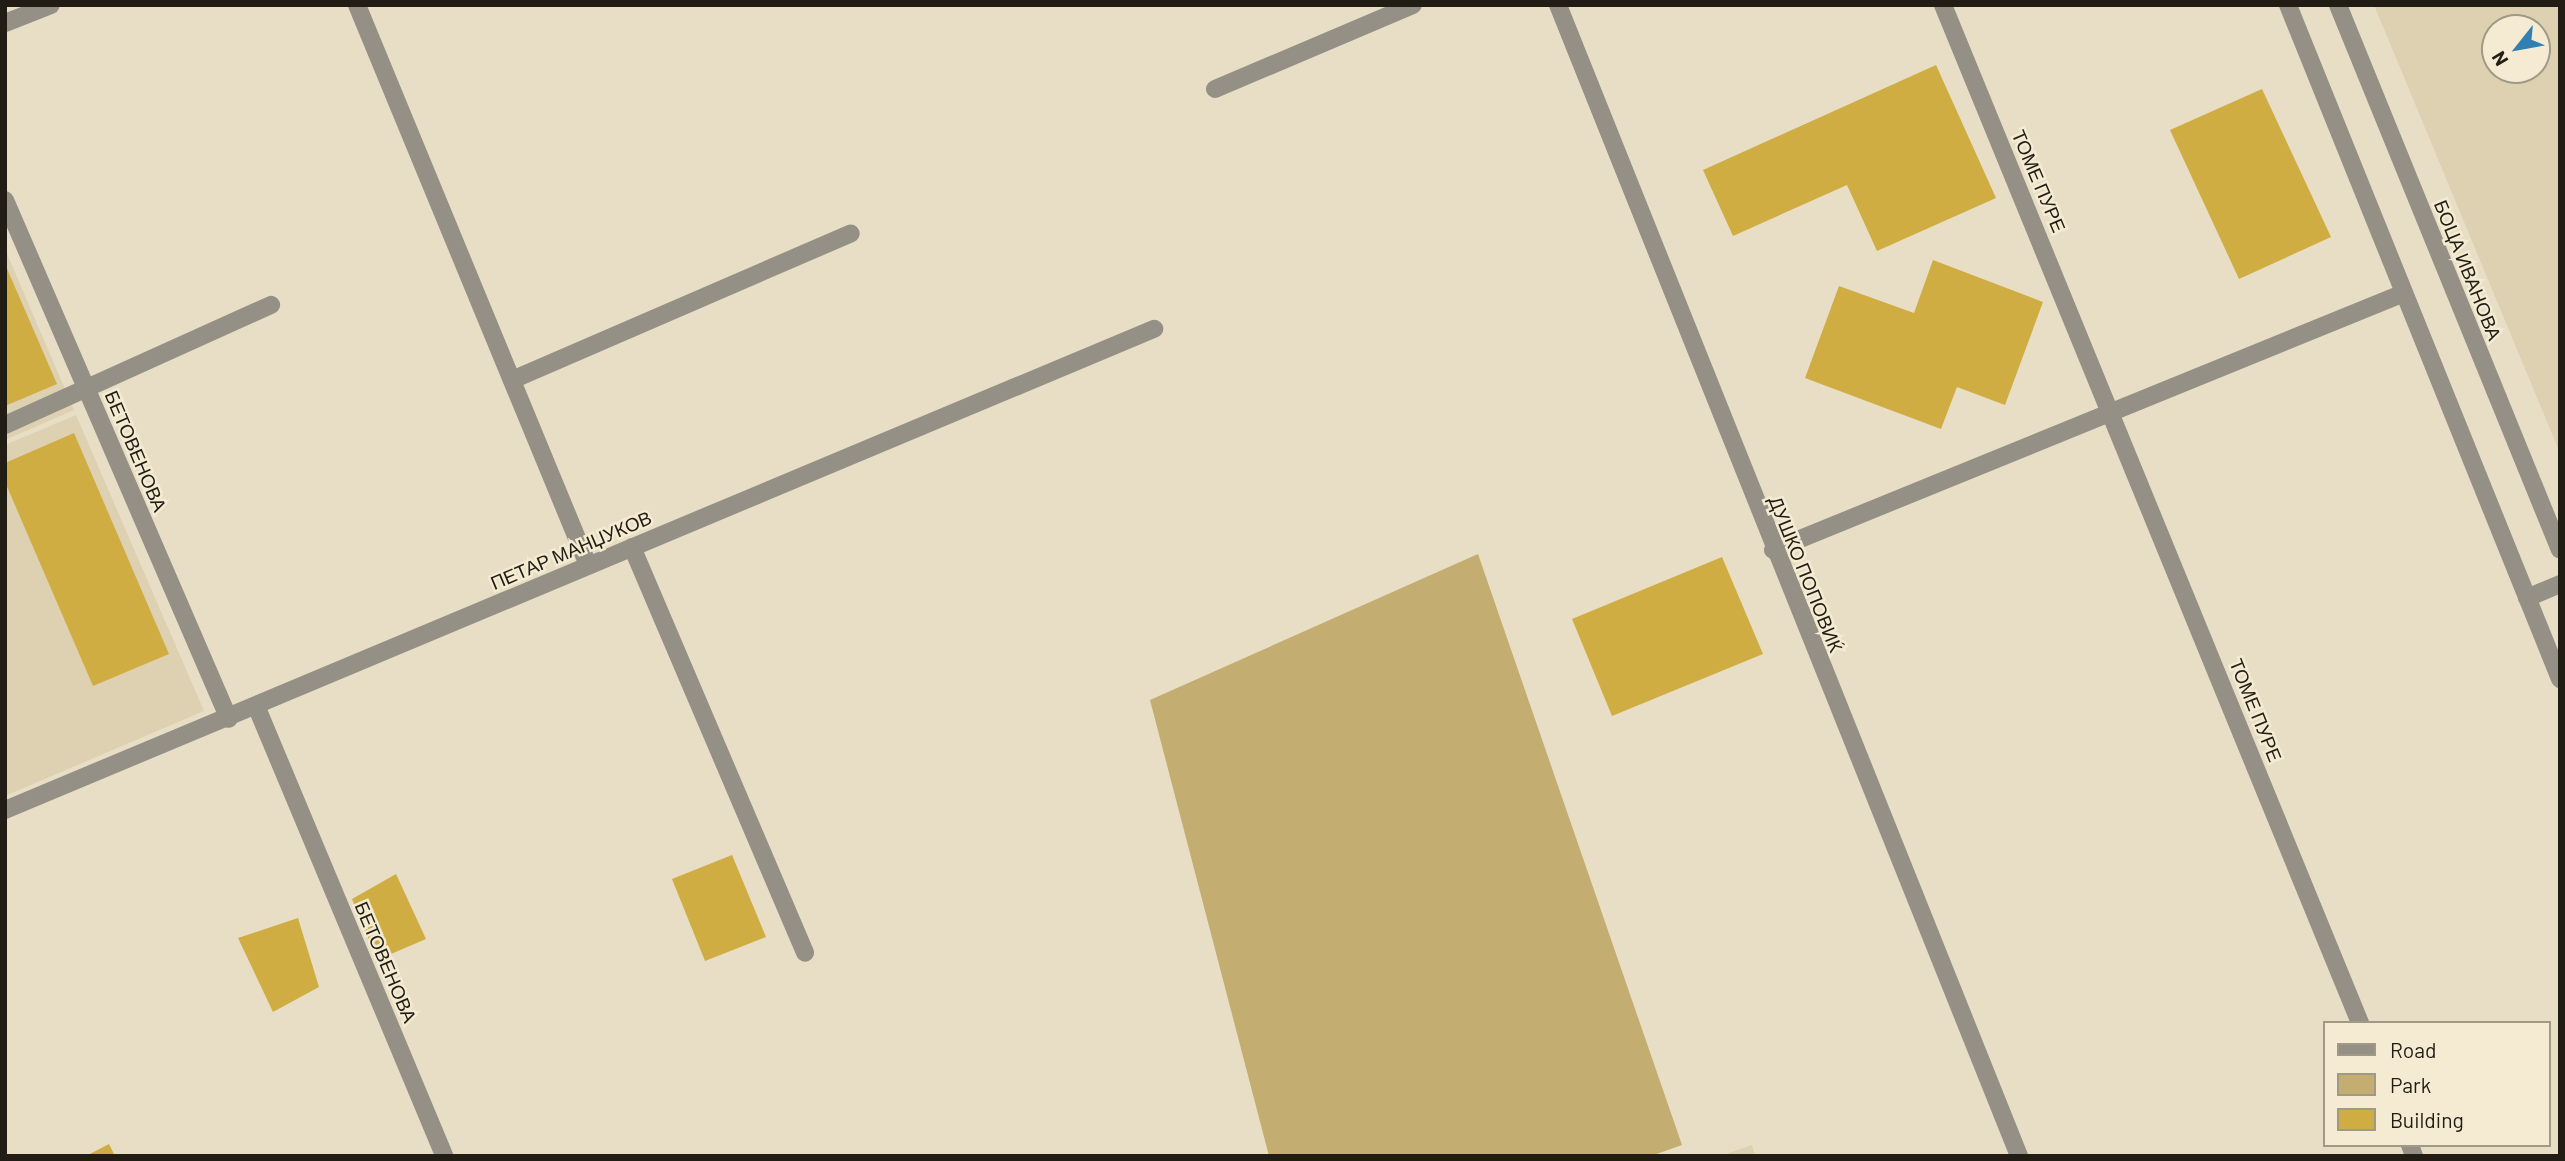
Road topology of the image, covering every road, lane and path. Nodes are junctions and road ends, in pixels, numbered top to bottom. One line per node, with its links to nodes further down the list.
1 (51, 5): 8 (street)
2 (357, 5): 15 (street)
3 (1413, 5): 9 (street)
4 (1558, 5): 20 (street, ДУШКО ПОПОВИЌ)
5 (1944, 5): 17 (street, ТОМЕ ПУРЕ)
6 (2288, 5): 12 (street)
7 (2338, 5): 21 (street, БОЦА ИВАНОВА)
8 (5, 23)
9 (1215, 89)
10 (5, 200): 16 (street, БЕТОВЕНОВА)
11 (851, 233): 15 (street)
12 (2404, 293): 17 (street); 24 (street)
13 (271, 305): 16 (street)
14 (1154, 329): 19 (street, ПЕТАР МАНЏУКОВ)
15 (512, 380): 22 (street)
16 (87, 390): 18 (street); 27 (street, БЕТОВЕНОВА)
17 (2112, 413): 20 (street); 30 (street, ТОМЕ ПУРЕ)
18 (5, 425)
19 (632, 547): 22 (street, ПЕТАР МАНЏУКОВ); 29 (street)
20 (1773, 550): 32 (street, ДУШКО ПОПОВИЌ)
21 (2560, 550)
22 (588, 565): 26 (street, ПЕТАР МАНЏУКОВ)
23 (2560, 584): 24 (street)
24 (2527, 598): 25 (street)
25 (2560, 679)
26 (257, 708): 27 (street, ПЕТАР МАНЏУКОВ); 31 (street, БЕТОВЕНОВА)
27 (229, 719): 28 (street, ПЕТАР МАНЏУКОВ)
28 (5, 810)
29 (805, 953)
30 (2359, 1021)
31 (444, 1156)
32 (2019, 1156)

